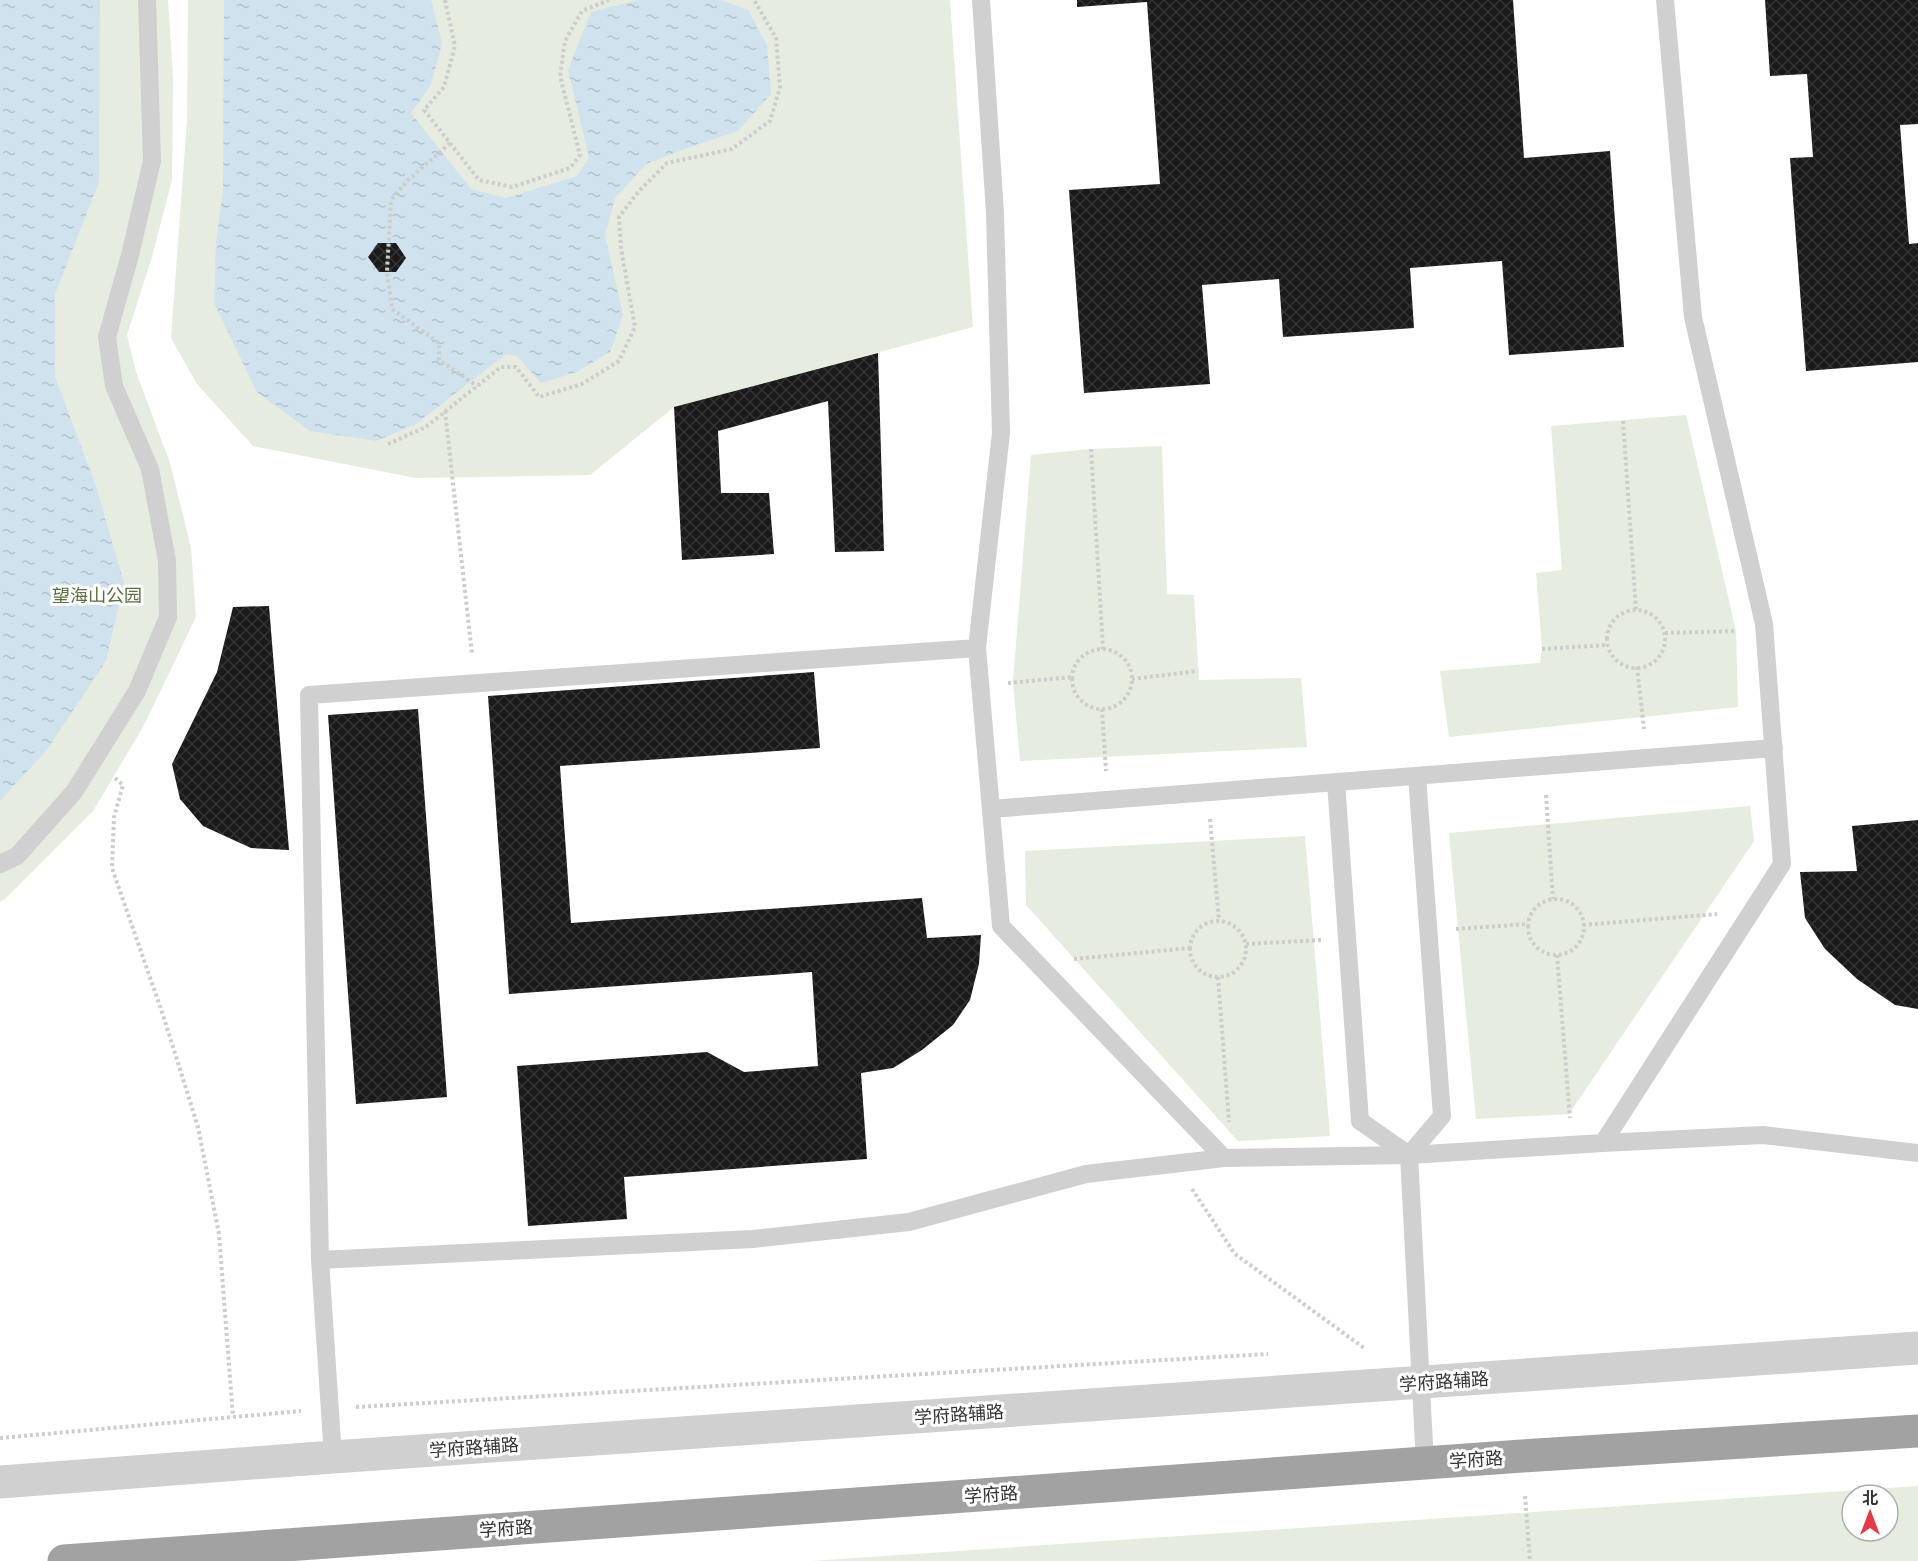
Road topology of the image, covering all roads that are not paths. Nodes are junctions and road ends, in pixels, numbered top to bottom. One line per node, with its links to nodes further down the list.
1 (147, 0): 9 (lane)
2 (981, 0): 4 (lane)
3 (1665, 0): 5 (lane)
4 (977, 648): 8 (lane); 14 (lane)
5 (1774, 748): 6 (lane); 10 (lane)
6 (1417, 776): 7 (lane); 12 (lane)
7 (1336, 782): 8 (lane); 12 (lane)
8 (991, 809): 13 (lane)
9 (0, 864)
10 (1603, 1143): 11 (lane); 12 (lane)
11 (1918, 1153)
12 (1409, 1155): 13 (lane); 16 (lane)
13 (1224, 1158): 14 (lane)
14 (320, 1260): 18 (lane)
15 (1918, 1348): 16 (street, 学府路辅路)
16 (1420, 1383): 18 (street, 学府路辅路); 19 (lane)
17 (1918, 1431): 19 (highway, 学府路)
18 (333, 1457): 20 (street, 学府路辅路)
19 (1425, 1464): 21 (highway, 学府路)
20 (0, 1482)
21 (64, 1561)

